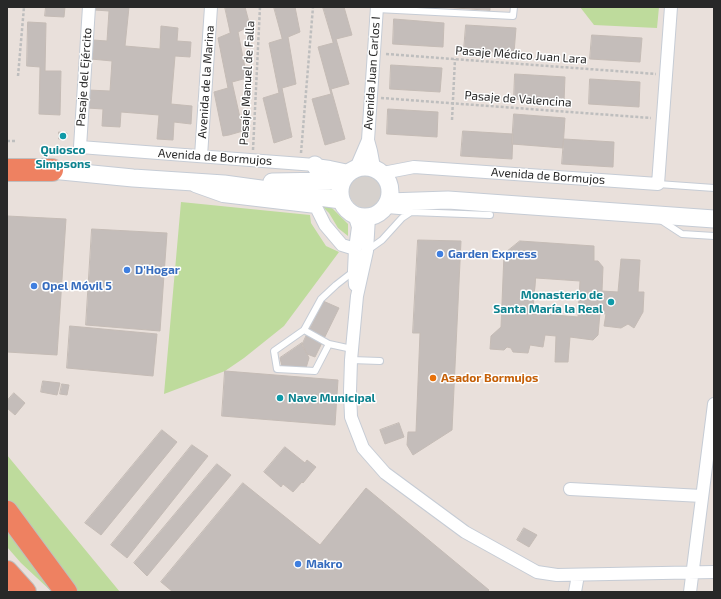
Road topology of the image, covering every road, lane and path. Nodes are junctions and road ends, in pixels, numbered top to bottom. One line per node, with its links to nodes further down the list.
1 (24, 7): 12 (path)
2 (89, 7): 20 (street, Pasaje del Ejército)
3 (211, 7): 21 (street, Avenida de la Marina)
4 (260, 7): 22 (path, Pasaje Manuel de Falla)
5 (313, 7): 26 (path)
6 (514, 7): 8 (lane)
7 (671, 7): 11 (street)
8 (377, 8): 9 (street, Avenida Juan Carlos I)
9 (374, 53): 10 (path, Pasaje Médico Juan Lara); 13 (street, Avenida Juan Carlos I)
10 (455, 59): 11 (path, Pasaje Médico Juan Lara); 14 (path)
11 (666, 74): 15 (street)
12 (18, 76)
13 (371, 98): 14 (path, Pasaje de Valencina); 17 (street, Avenida Juan Carlos I)
14 (453, 104): 15 (path, Pasaje de Valencina); 16 (path)
15 (663, 119): 32 (street)
16 (452, 120)
17 (368, 140): 27 (street, Avenida Juan Carlos I); 34 (street, Avenida Juan Carlos I)
18 (7, 141): 19 (path)
19 (15, 141)
20 (80, 147): 21 (street, Avenida de Bormujos)
21 (201, 156): 22 (street, Avenida de Bormujos)
22 (252, 160): 26 (street, Avenida de Bormujos)
23 (7, 166): 25 (main road, Avenida de Bormujos)
24 (7, 170): 25 (highway)
25 (52, 170): 29 (main road, Avenida de Bormujos)
26 (311, 170): 27 (main road, Avenida de Bormujos); 31 (main road, Avenida de Bormujos)
27 (350, 172): 34 (main road, Avenida de Bormujos); 35 (main road)
28 (7, 175): 29 (main road, Avenida de Bormujos)
29 (133, 178): 30 (main road, Avenida de Bormujos)
30 (181, 181): 31 (main road, Avenida de Bormujos); 41 (street)
31 (224, 184): 35 (main road, Avenida de Bormujos)
32 (658, 184): 33 (lane, Avenida de Bormujos); 34 (street, Avenida de Bormujos)
33 (714, 188)
34 (378, 196): 35 (main road); 36 (lane); 37 (main road); 41 (street, Avenida Juan Carlos I)
35 (341, 200)
36 (411, 212): 38 (lane); 41 (lane)
37 (651, 214): 39 (main road); 40 (lane)
38 (490, 215)
39 (714, 219)
40 (714, 236)
41 (361, 250): 42 (street); 43 (street)
42 (354, 271): 43 (street); 44 (lane)
43 (357, 296): 46 (street)
44 (304, 330): 45 (lane); 45 (lane)
45 (329, 344): 46 (lane)
46 (351, 354): 47 (lane); 56 (street)
47 (380, 361)
48 (714, 404): 49 (street)
49 (710, 476): 51 (street)
50 (570, 489): 51 (street)
51 (702, 496): 55 (street)
52 (7, 512): 58 (highway)
53 (7, 572): 57 (highway)
54 (714, 572): 55 (street)
55 (693, 573): 56 (street); 60 (street)
56 (578, 575): 59 (street)
57 (25, 592)
58 (66, 592)
59 (575, 592)
60 (690, 592)

